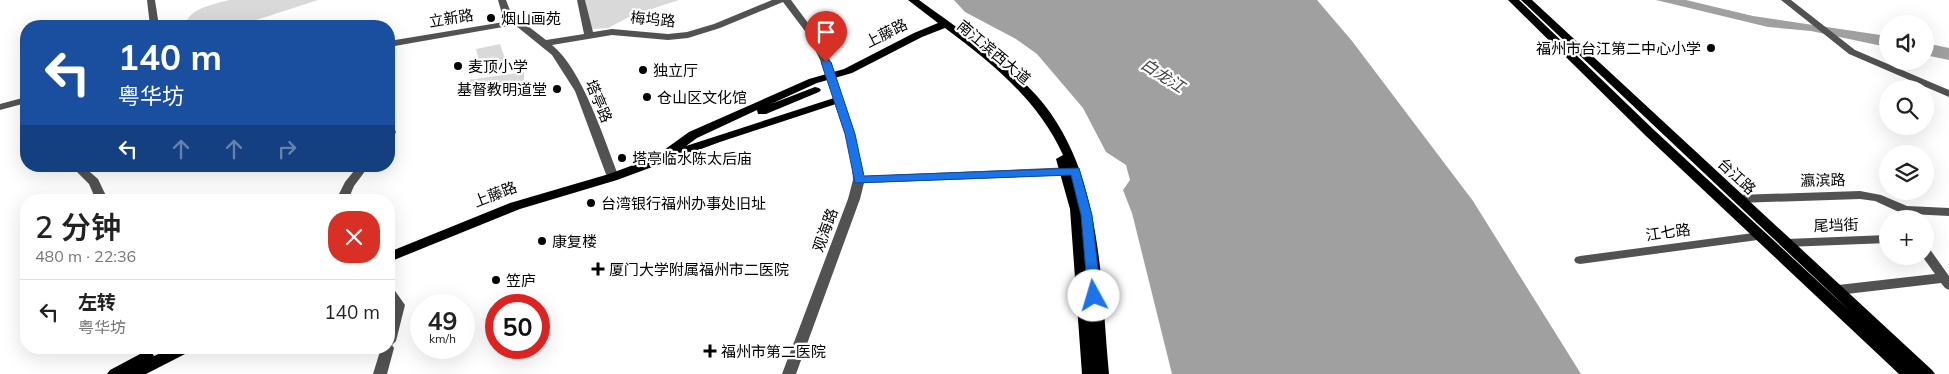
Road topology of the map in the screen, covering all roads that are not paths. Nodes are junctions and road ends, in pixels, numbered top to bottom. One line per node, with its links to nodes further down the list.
1 (152, 0): 11 (street)
2 (502, 0): 12 (street, 塔亭路)
3 (581, 0): 14 (street)
4 (780, 0): 14 (street, 梅坞路)
5 (786, 0): 19 (street, 观海路)
6 (904, 0): 13 (main road, 南江滨西大道)
7 (913, 0): 13 (main road, 南江滨西大道)
8 (1513, 0): 38 (main road, 台江路)
9 (1526, 0): 34 (main road, 台江路)
10 (1785, 0): 20 (street)
11 (154, 20)
12 (518, 22): 15 (street, 立新路); 17 (street, 塔亭路)
13 (942, 26): 19 (main road, 上藤路); 27 (main road, 南江滨西大道)
14 (588, 35): 17 (street, 梅坞路)
15 (427, 37): 16 (street, 立新路); 18 (street)
16 (395, 43)
17 (547, 43): 30 (street, 塔亭路)
18 (395, 50)
19 (831, 78): 21 (street, 观海路); 23 (main road); 26 (main road, 上藤路)
20 (1949, 94)
21 (837, 97): 25 (main road); 31 (street, 观海路)
22 (20, 102): 24 (street)
23 (782, 105): 25 (main road); 26 (main road)
24 (0, 107)
25 (762, 124): 26 (main road)
26 (653, 163): 30 (main road)
27 (1071, 171): 31 (street); 58 (main road, 南江滨西大道); 59 (main road, 南江滨西大道)
28 (83, 172): 32 (street)
29 (360, 172): 33 (street)
30 (613, 177): 41 (main road, 上藤路); 42 (main road)
31 (859, 180): 57 (street, 观海路)
32 (99, 194)
33 (345, 194)
34 (1738, 199): 35 (street, 瀛滨路); 40 (main road, 台江路)
35 (1897, 210)
36 (1949, 212): 37 (street)
37 (1934, 213)
38 (1761, 236): 43 (street, 江七路); 49 (main road, 台江路)
39 (1879, 239): 40 (street, 尾垱街)
40 (1786, 243): 46 (main road, 台江路)
41 (395, 246)
42 (395, 256)
43 (1580, 260)
44 (1934, 265): 45 (street)
45 (1945, 282): 46 (street)
46 (1838, 290): 53 (main road, 台江路)
47 (395, 300): 48 (street)
48 (395, 317)
49 (1879, 345): 53 (main road, 台江路); 60 (main road)
50 (153, 354): 54 (main road)
51 (172, 354): 55 (main road)
52 (385, 354): 56 (street)
53 (1921, 371)
54 (115, 374)
55 (133, 374)
56 (380, 374)
57 (789, 374)
58 (1090, 374)
59 (1101, 374)
60 (1898, 374)

